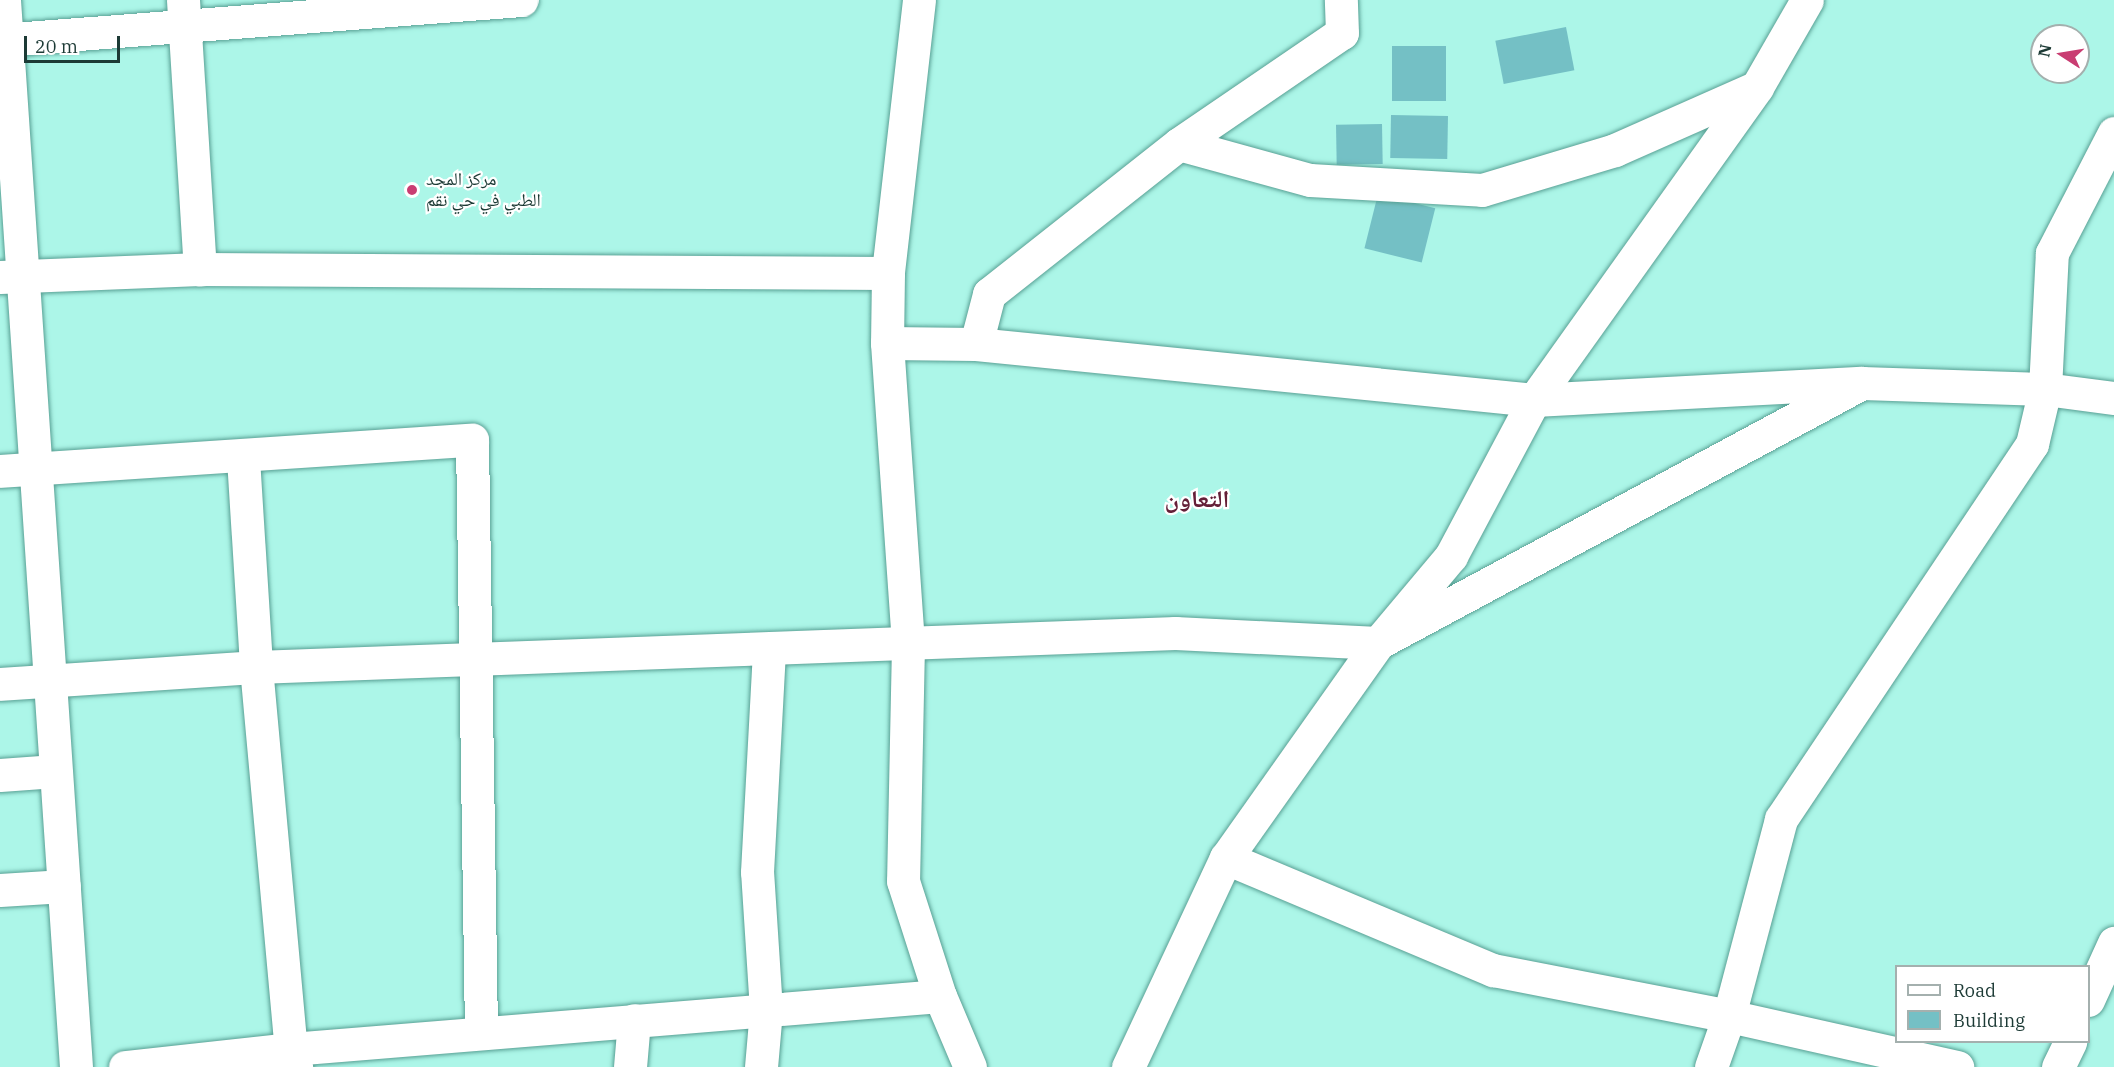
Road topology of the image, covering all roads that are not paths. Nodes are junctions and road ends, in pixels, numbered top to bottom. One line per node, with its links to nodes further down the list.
1 (4, 0): 7 (street)
2 (521, 0): 6 (street)
3 (919, 0): 13 (street)
4 (1341, 0): 10 (street)
5 (1807, 0): 8 (street)
6 (184, 13): 7 (street); 12 (street)
7 (3, 39): 11 (street)
8 (1756, 87): 10 (street); 20 (street)
9 (2114, 133): 18 (street)
10 (1179, 144): 16 (street)
11 (7, 171): 14 (street)
12 (200, 269): 13 (street); 14 (street)
13 (888, 273): 15 (street)
14 (10, 276): 22 (street)
15 (887, 343): 16 (street); 25 (street)
16 (976, 344): 20 (street)
17 (1862, 383): 18 (street); 20 (street); 24 (street)
18 (2045, 389): 19 (street); 40 (street)
19 (2114, 398)
20 (1534, 400): 24 (street)
21 (243, 458): 22 (street); 27 (street); 28 (street)
22 (33, 468): 23 (street); 29 (street)
23 (0, 471)
24 (1378, 643): 25 (street); 33 (street)
25 (908, 645): 26 (street); 37 (street)
26 (769, 650): 27 (street); 39 (street)
27 (473, 659): 28 (street); 42 (street)
28 (256, 667): 29 (street); 44 (street)
29 (49, 679): 30 (street); 31 (street)
30 (0, 684)
31 (55, 771): 32 (street); 34 (street)
32 (0, 775)
33 (1227, 858): 40 (street); 50 (street)
34 (64, 886): 35 (street); 45 (street)
35 (0, 890)
36 (2114, 943): 38 (street)
37 (940, 996): 39 (street); 49 (street)
38 (2090, 996)
39 (766, 1010): 41 (street); 48 (street)
40 (1729, 1016): 51 (street); 52 (street)
41 (634, 1020): 42 (street); 47 (street)
42 (481, 1032): 44 (street)
43 (2069, 1043): 53 (street)
44 (294, 1058): 46 (street)
45 (76, 1067)
46 (125, 1067)
47 (630, 1067)
48 (761, 1067)
49 (970, 1067)
50 (1128, 1067)
51 (1711, 1067)
52 (1957, 1067)
53 (2058, 1067)

